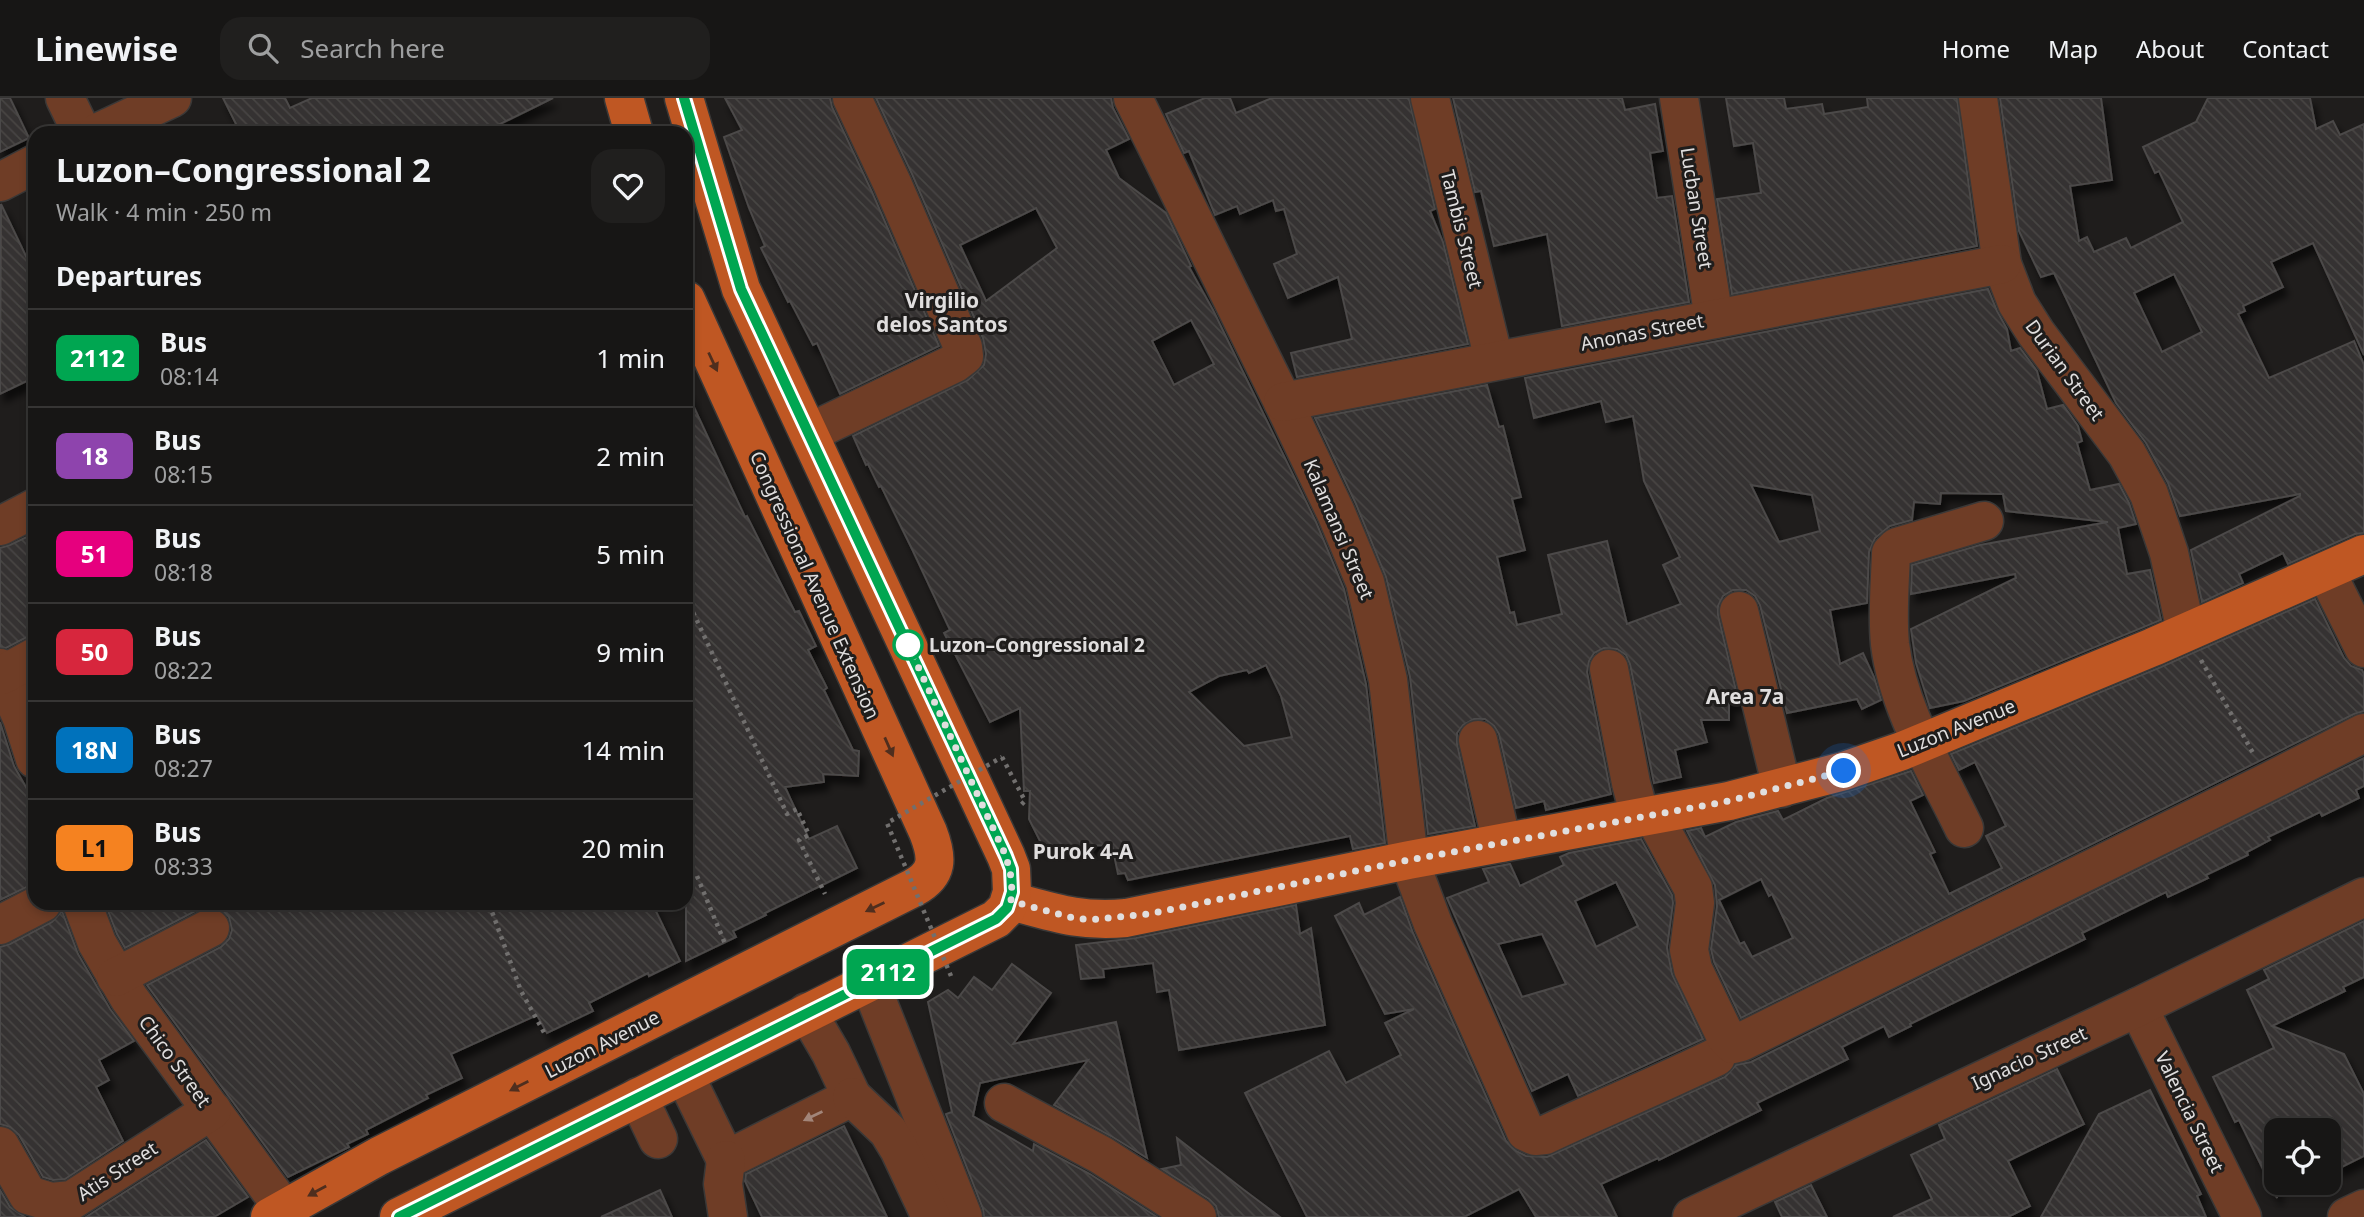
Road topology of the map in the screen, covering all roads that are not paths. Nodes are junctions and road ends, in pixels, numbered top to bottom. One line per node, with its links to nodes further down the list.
1 (65, 98): 10 (street)
2 (172, 98): 11 (street)
3 (624, 98): 12 (main road)
4 (684, 98): 13 (main road)
5 (852, 98): 22 (street)
6 (1133, 98): 21 (street, Kalamansi Street)
7 (1430, 98): 20 (street, Tambis Street)
8 (1679, 98): 19 (street, Lucban Street)
9 (1978, 98): 17 (street, Durian Street)
10 (79, 126)
11 (112, 126)
12 (632, 126)
13 (692, 126)
14 (693, 128): 22 (main road)
15 (28, 168): 16 (street)
16 (0, 182)
17 (2003, 264): 19 (street, Anonas Street); 29 (street, Durian Street)
18 (693, 315): 42 (main road, Congressional Avenue Extension, one-way to 42)
19 (1714, 318): 20 (street, Anonas Street)
20 (1494, 360): 21 (street, Anonas Street)
21 (1283, 402): 41 (street, Kalamansi Street)
22 (809, 433): 44 (main road)
23 (28, 512): 25 (street)
24 (1984, 521): 36 (street)
25 (0, 526)
26 (2364, 555): 27 (main road, Luzon Avenue)
27 (2326, 572): 29 (main road, Luzon Avenue); 30 (street)
28 (1739, 611): 37 (street)
29 (2192, 642): 36 (main road, Luzon Avenue)
30 (2364, 648)
31 (12, 667): 34 (street)
32 (1609, 669): 38 (street)
33 (2364, 733): 38 (street)
34 (28, 737)
35 (1478, 740): 40 (street)
36 (1923, 742): 37 (main road, Luzon Avenue); 39 (street)
37 (1782, 788): 38 (main road, Luzon Avenue)
38 (1647, 816): 40 (main road, Luzon Avenue)
39 (1964, 828)
40 (1502, 843): 41 (main road, Luzon Avenue)
41 (1409, 860): 44 (main road, Luzon Avenue); 53 (street, Kalamansi Street)
42 (932, 872): 63 (main road, Luzon Avenue, one-way to 63)
43 (2364, 897): 51 (street, Ignacio Street)
44 (1011, 901): 50 (main road)
45 (29, 910): 47 (street)
46 (85, 910): 49 (street, Chico Street)
47 (0, 925)
48 (210, 928): 49 (street)
49 (116, 977): 58 (street, Chico Street)
50 (869, 981): 52 (main road); 67 (street)
51 (2138, 1007): 69 (street, Ignacio Street); 70 (street, Valencia Street)
52 (807, 1012): 54 (main road); 56 (street)
53 (1716, 1057)
54 (684, 1074): 55 (main road); 61 (street)
55 (638, 1097): 59 (street); 64 (main road)
56 (852, 1097): 61 (street, one-way to 61); 66 (street)
57 (1004, 1103): 68 (street)
58 (212, 1110): 60 (street, Atis Street); 63 (street, Chico Street)
59 (658, 1139)
60 (0, 1146)
61 (726, 1160): 65 (street)
62 (2364, 1209): 71 (street)
63 (277, 1213)
64 (406, 1215)
65 (728, 1217)
66 (931, 1217)
67 (963, 1217)
68 (1197, 1217)
69 (1692, 1217)
70 (2242, 1217)
71 (2347, 1217)

